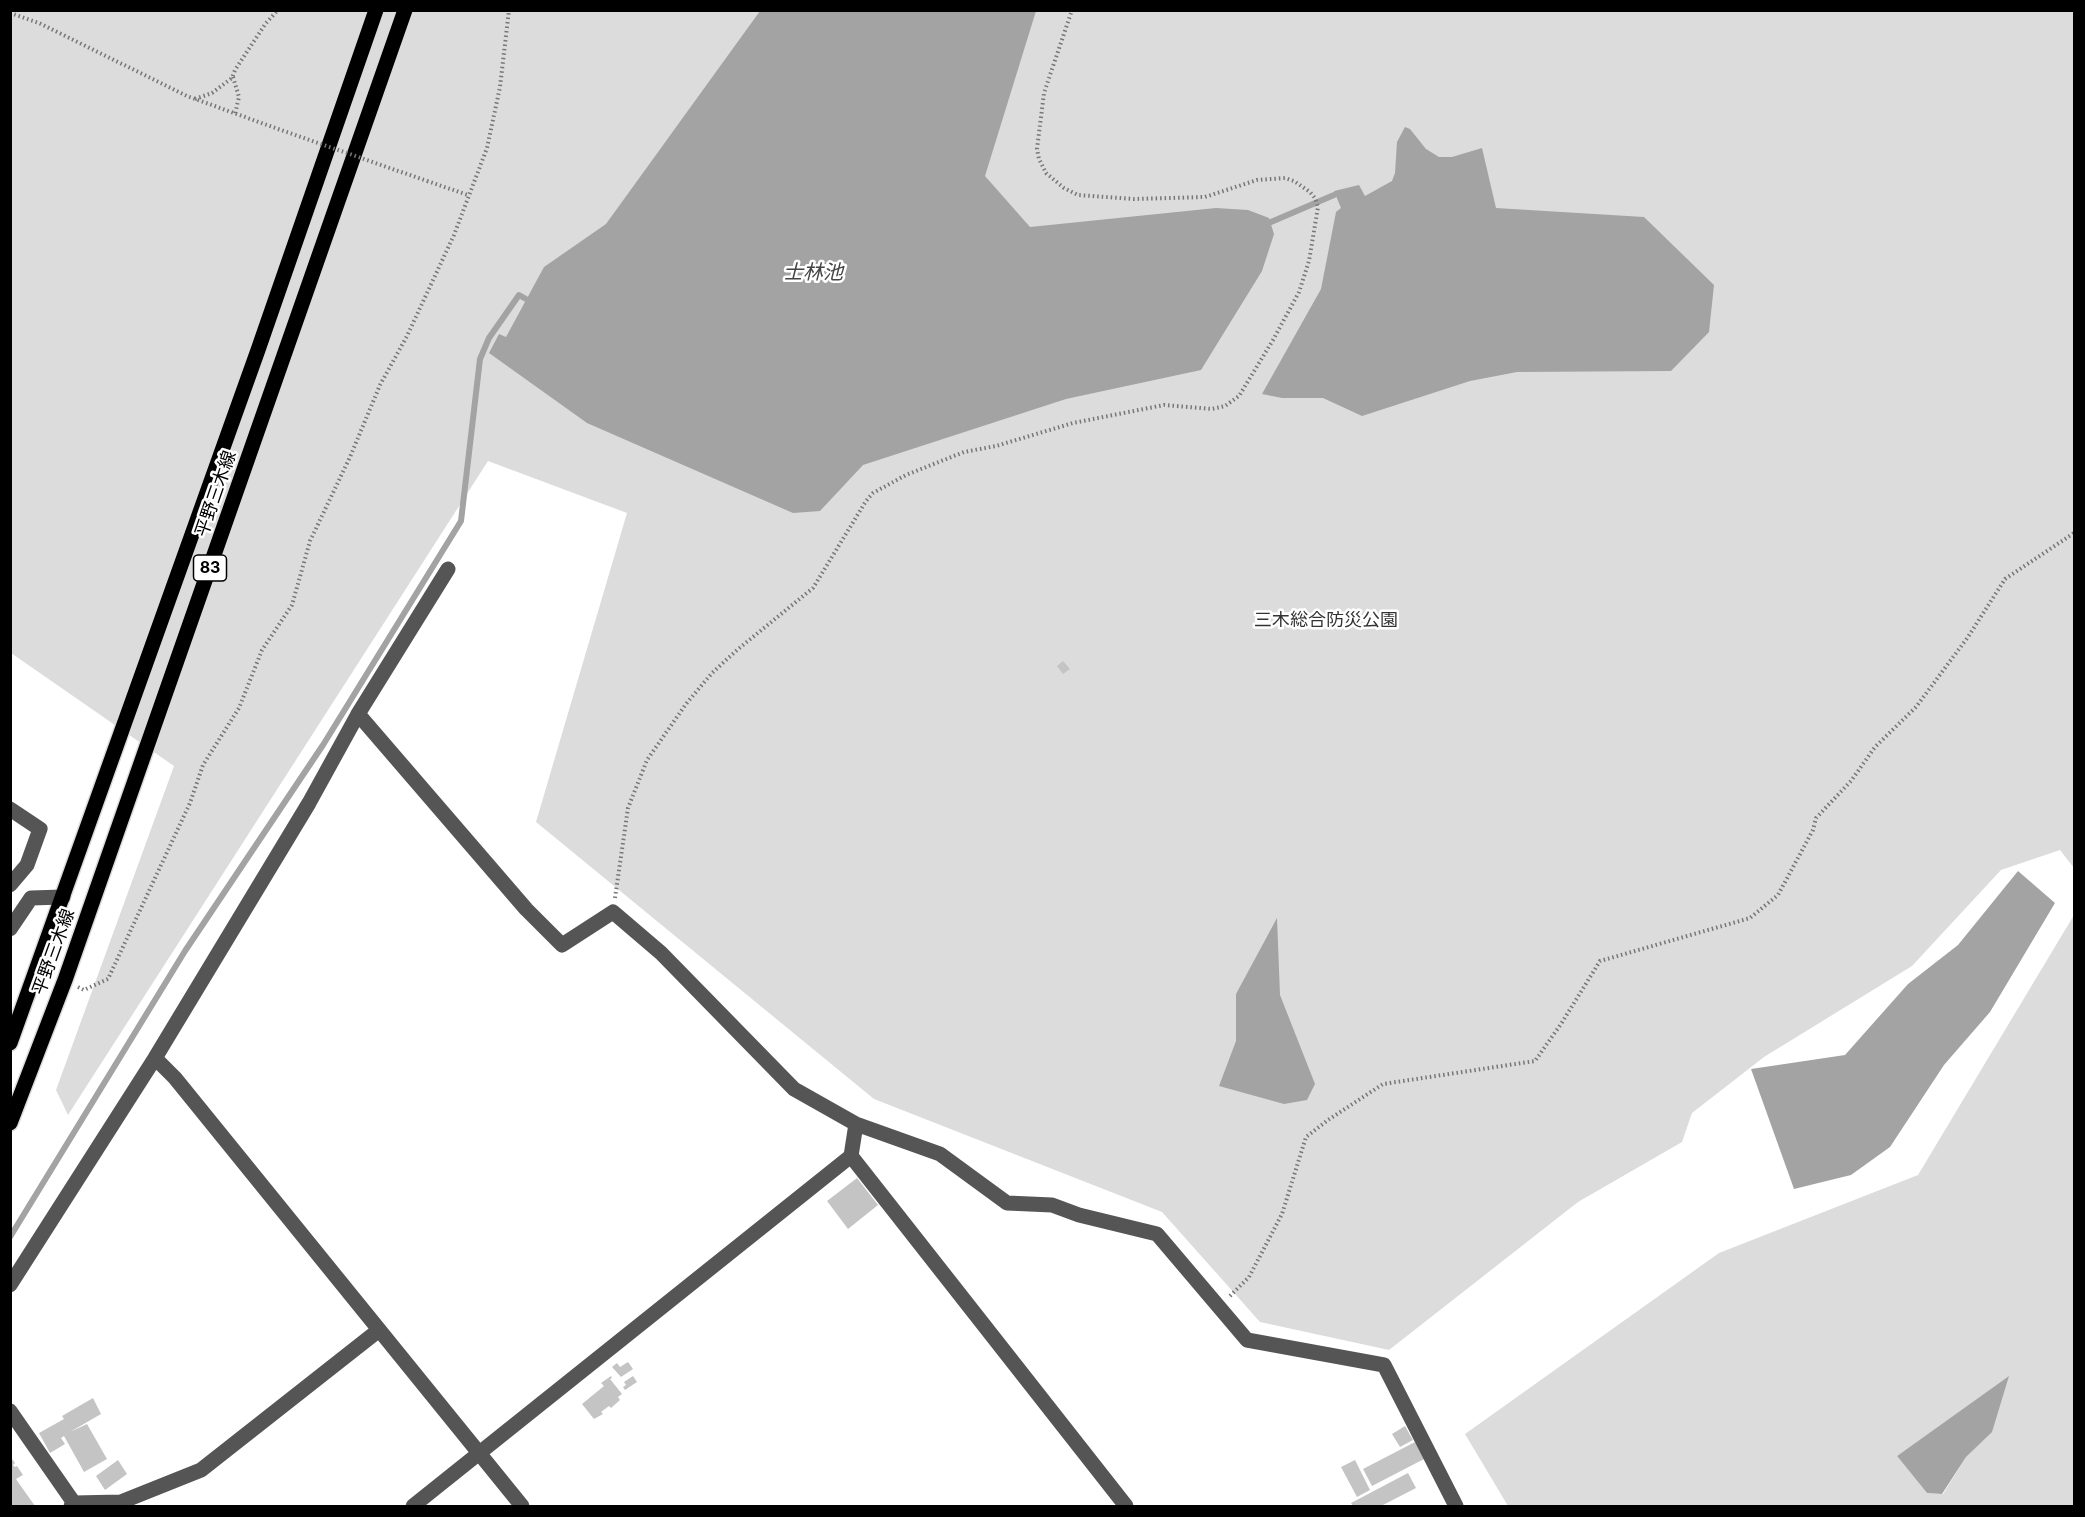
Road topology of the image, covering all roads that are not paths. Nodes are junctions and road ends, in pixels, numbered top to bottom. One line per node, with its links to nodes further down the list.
1 (376, 10): 7 (main road, 平野三木線 / 83)
2 (405, 10): 11 (main road, 平野三木線 / 83)
3 (448, 568): 4 (street)
4 (358, 714): 10 (street); 12 (street)
5 (10, 809): 6 (street)
6 (10, 885)
7 (63, 897): 8 (street); 9 (main road, 平野三木線 / 83)
8 (10, 929)
9 (10, 1043)
10 (155, 1058): 14 (street); 15 (street)
11 (10, 1123)
12 (856, 1124): 13 (street); 23 (street)
13 (851, 1156): 17 (street); 22 (street)
14 (10, 1285)
15 (379, 1330): 17 (street); 18 (street)
16 (10, 1411): 19 (street)
17 (479, 1454): 20 (street); 21 (street)
18 (123, 1504): 19 (street)
19 (73, 1505)
20 (413, 1506)
21 (522, 1506)
22 (1126, 1506)
23 (1456, 1506)

